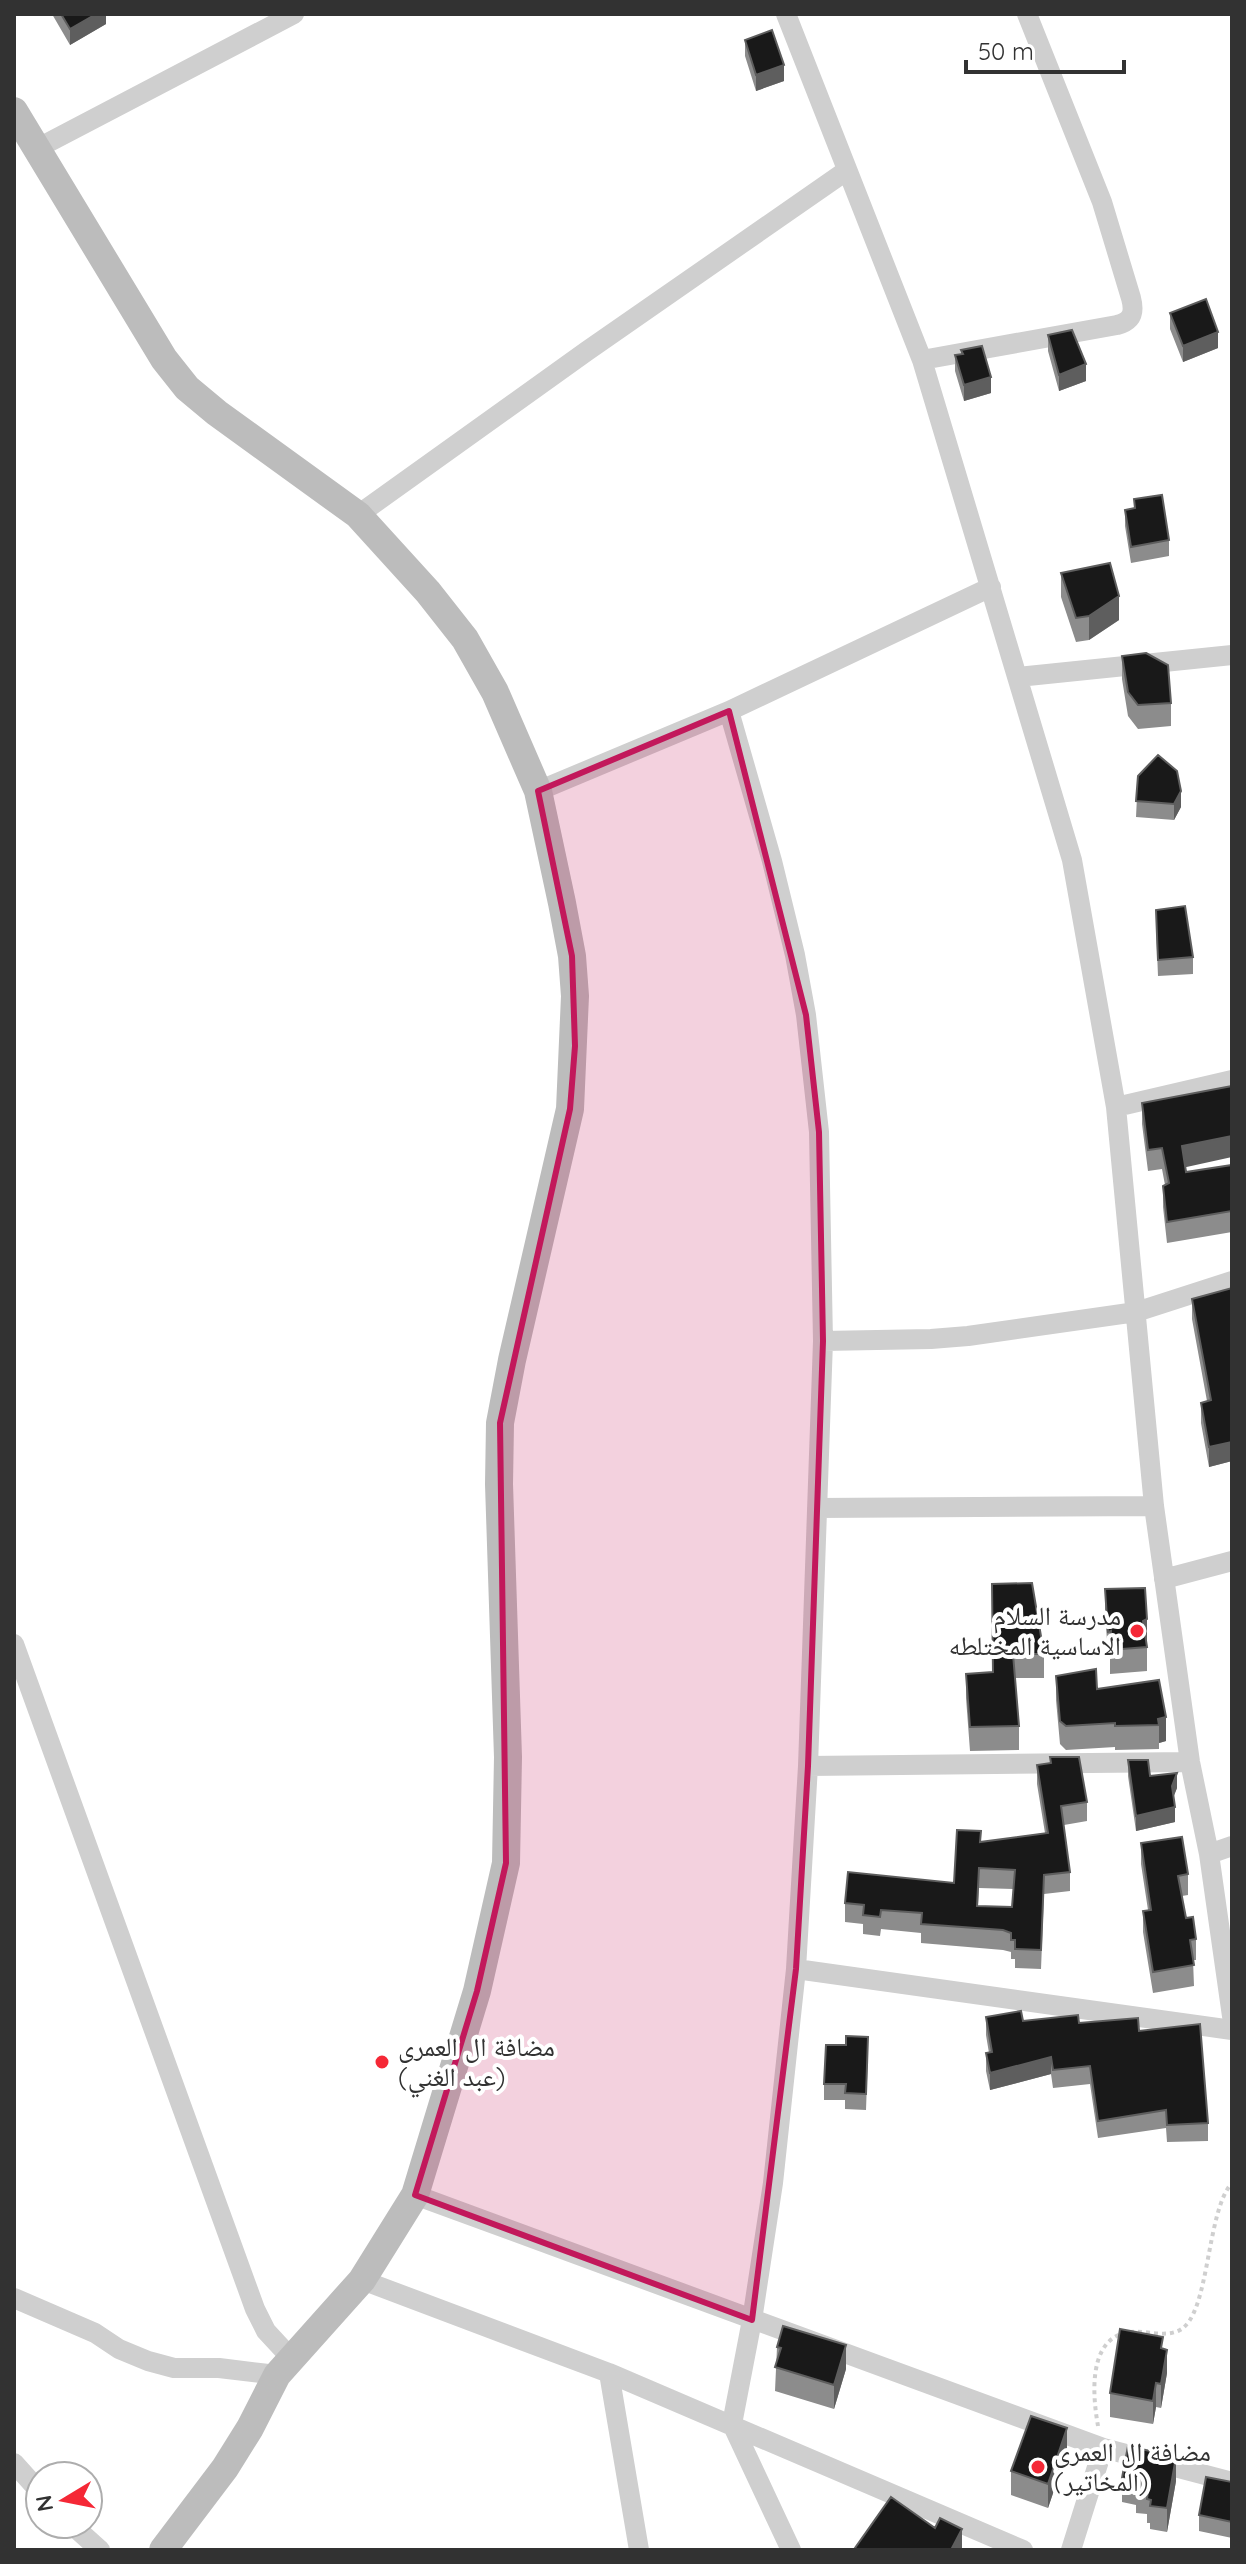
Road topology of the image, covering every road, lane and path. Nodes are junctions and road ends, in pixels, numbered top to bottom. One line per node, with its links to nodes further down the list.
1 (294, 14): 5 (street)
2 (786, 14): 6 (street)
3 (1027, 14): 7 (street)
4 (14, 111): 5 (street)
5 (36, 149): 8 (street)
6 (846, 171): 7 (street); 8 (street)
7 (922, 360): 9 (street)
8 (358, 515): 13 (street)
9 (991, 587): 11 (street); 12 (street)
10 (1232, 655): 11 (street)
11 (1018, 677): 15 (street)
12 (729, 711): 13 (street); 18 (street)
13 (538, 791): 32 (street)
14 (1232, 1080): 15 (street)
15 (1116, 1107): 17 (street)
16 (1232, 1281): 17 (street)
17 (1136, 1312): 18 (street); 19 (street)
18 (823, 1341): 20 (street)
19 (1154, 1506): 20 (street); 22 (street)
20 (817, 1508): 25 (street)
21 (1232, 1561): 22 (street)
22 (1164, 1579): 24 (street)
23 (14, 1644): 36 (street)
24 (1190, 1762): 25 (street); 27 (street)
25 (808, 1766): 28 (street)
26 (1232, 1846): 27 (street)
27 (1209, 1854): 29 (street)
28 (796, 1969): 30 (street); 35 (street)
29 (1232, 2016)
30 (1232, 2030)
31 (1232, 2183): 39 (path)
32 (415, 2195): 33 (street); 35 (street)
33 (362, 2280): 36 (street); 37 (street)
34 (14, 2298): 36 (street)
35 (752, 2320): 38 (street); 39 (street)
36 (284, 2366): 41 (street)
37 (609, 2373): 38 (street); 42 (street)
38 (732, 2424): 43 (street); 44 (street)
39 (1103, 2448): 40 (street); 45 (street)
40 (1232, 2482)
41 (163, 2550)
42 (639, 2550)
43 (791, 2550)
44 (1023, 2550)
45 (1071, 2550)

